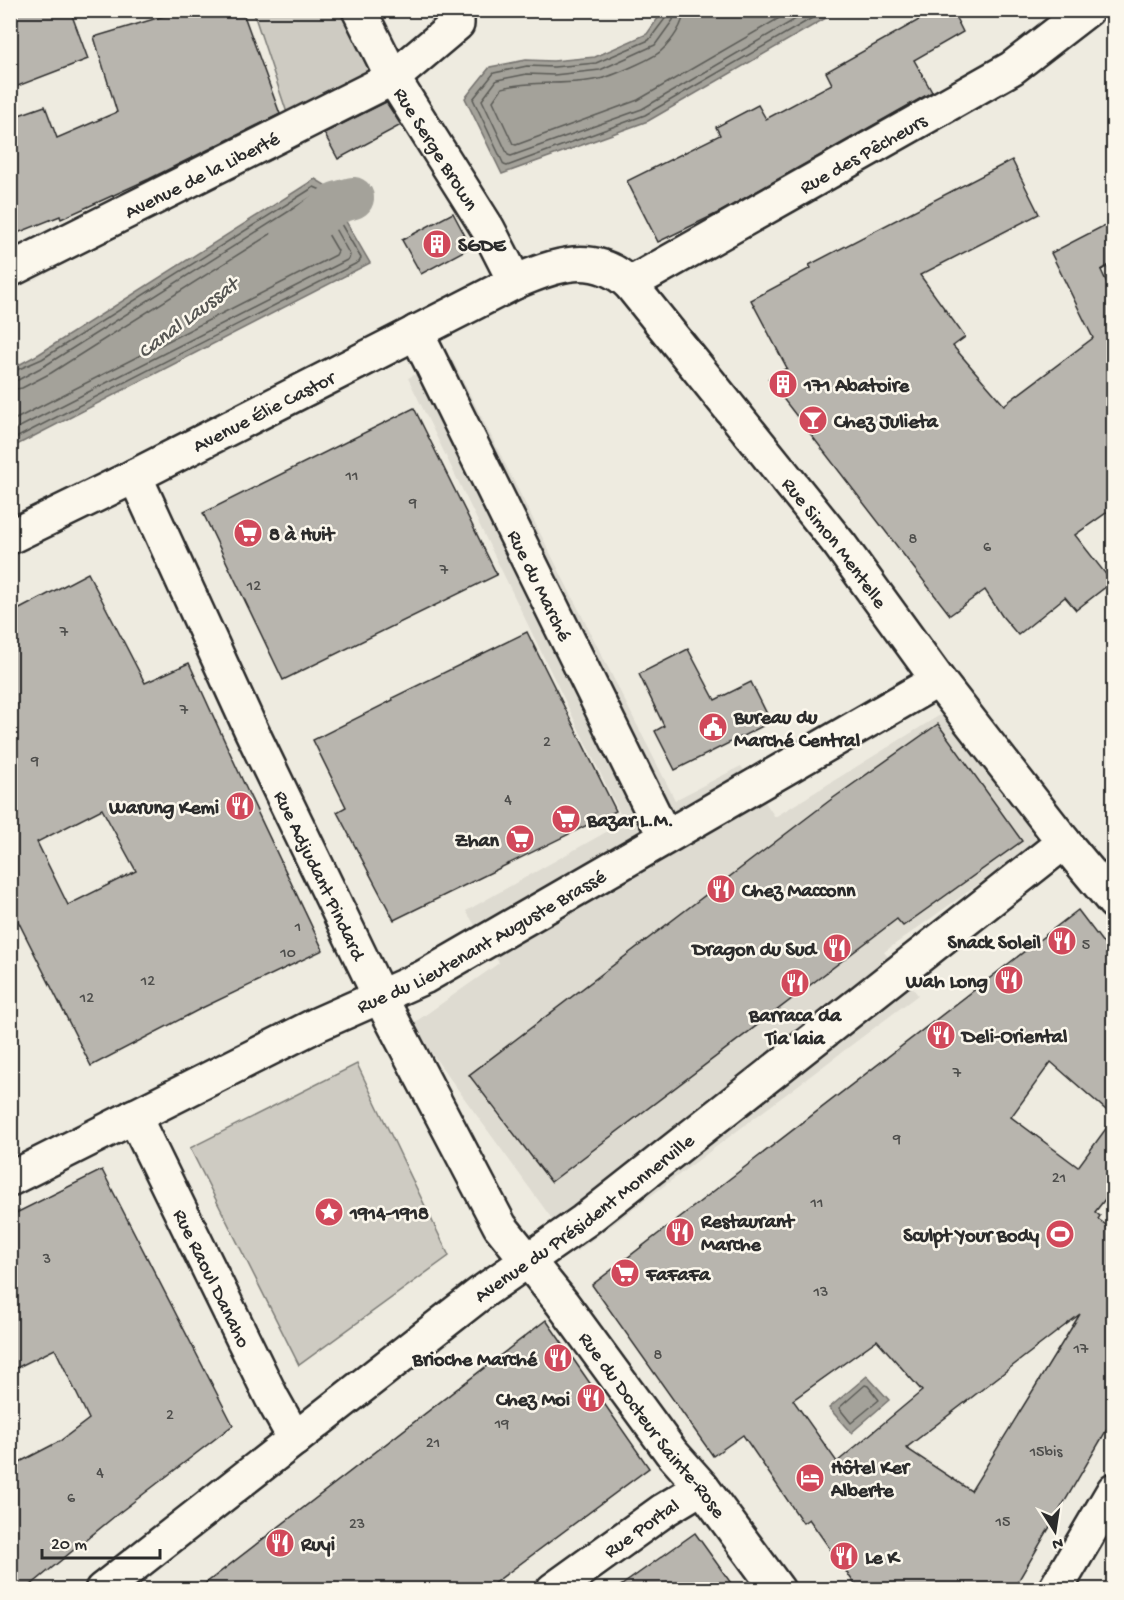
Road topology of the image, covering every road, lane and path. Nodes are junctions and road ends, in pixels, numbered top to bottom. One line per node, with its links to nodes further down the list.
1 (358, 10): 4 (street, Rue Serge Brown)
2 (457, 10): 4 (street, Rue Serge Brown)
3 (1087, 10): 7 (street, Rue des Pêcheurs)
4 (393, 78): 5 (street, Avenue de la Liberté); 6 (street, Rue Serge Brown)
5 (10, 270)
6 (515, 282): 7 (street, Rue Simon Mentelle); 8 (street, Avenue Élie Castor)
7 (630, 284): 11 (street, Rue Simon Mentelle)
8 (416, 332): 9 (street, Avenue Élie Castor); 12 (street, Rue du Marché)
9 (135, 476): 10 (street, Avenue Élie Castor); 15 (street, Rue Adjudant Pindard)
10 (10, 537)
11 (938, 680): 12 (street, Rue du Lieutenant Auguste Brassé); 13 (street, Rue Simon Mentelle)
12 (665, 837): 15 (street, Rue du Lieutenant Auguste Brassé)
13 (1064, 843): 14 (street, Rue Simon Mentelle); 18 (street, Avenue du Président Monnerville)
14 (1113, 902)
15 (380, 997): 16 (street, Rue du Lieutenant Auguste Brassé); 18 (street, Rue Adjudant Pindard)
16 (134, 1116): 17 (street, Rue du Lieutenant Auguste Brassé); 19 (street, Rue Raoul Danaho)
17 (10, 1179)
18 (528, 1261): 19 (street, Avenue du Président Monnerville); 20 (street, Rue du Docteur Sainte-Rose)
19 (295, 1439): 22 (street, Avenue du Président Monnerville)
20 (702, 1487): 23 (street, Rue Portal); 24 (street, Rue du Docteur Sainte-Rose)
21 (1113, 1490): 25 (street)
22 (102, 1590)
23 (553, 1590)
24 (778, 1590)
25 (1055, 1590)

